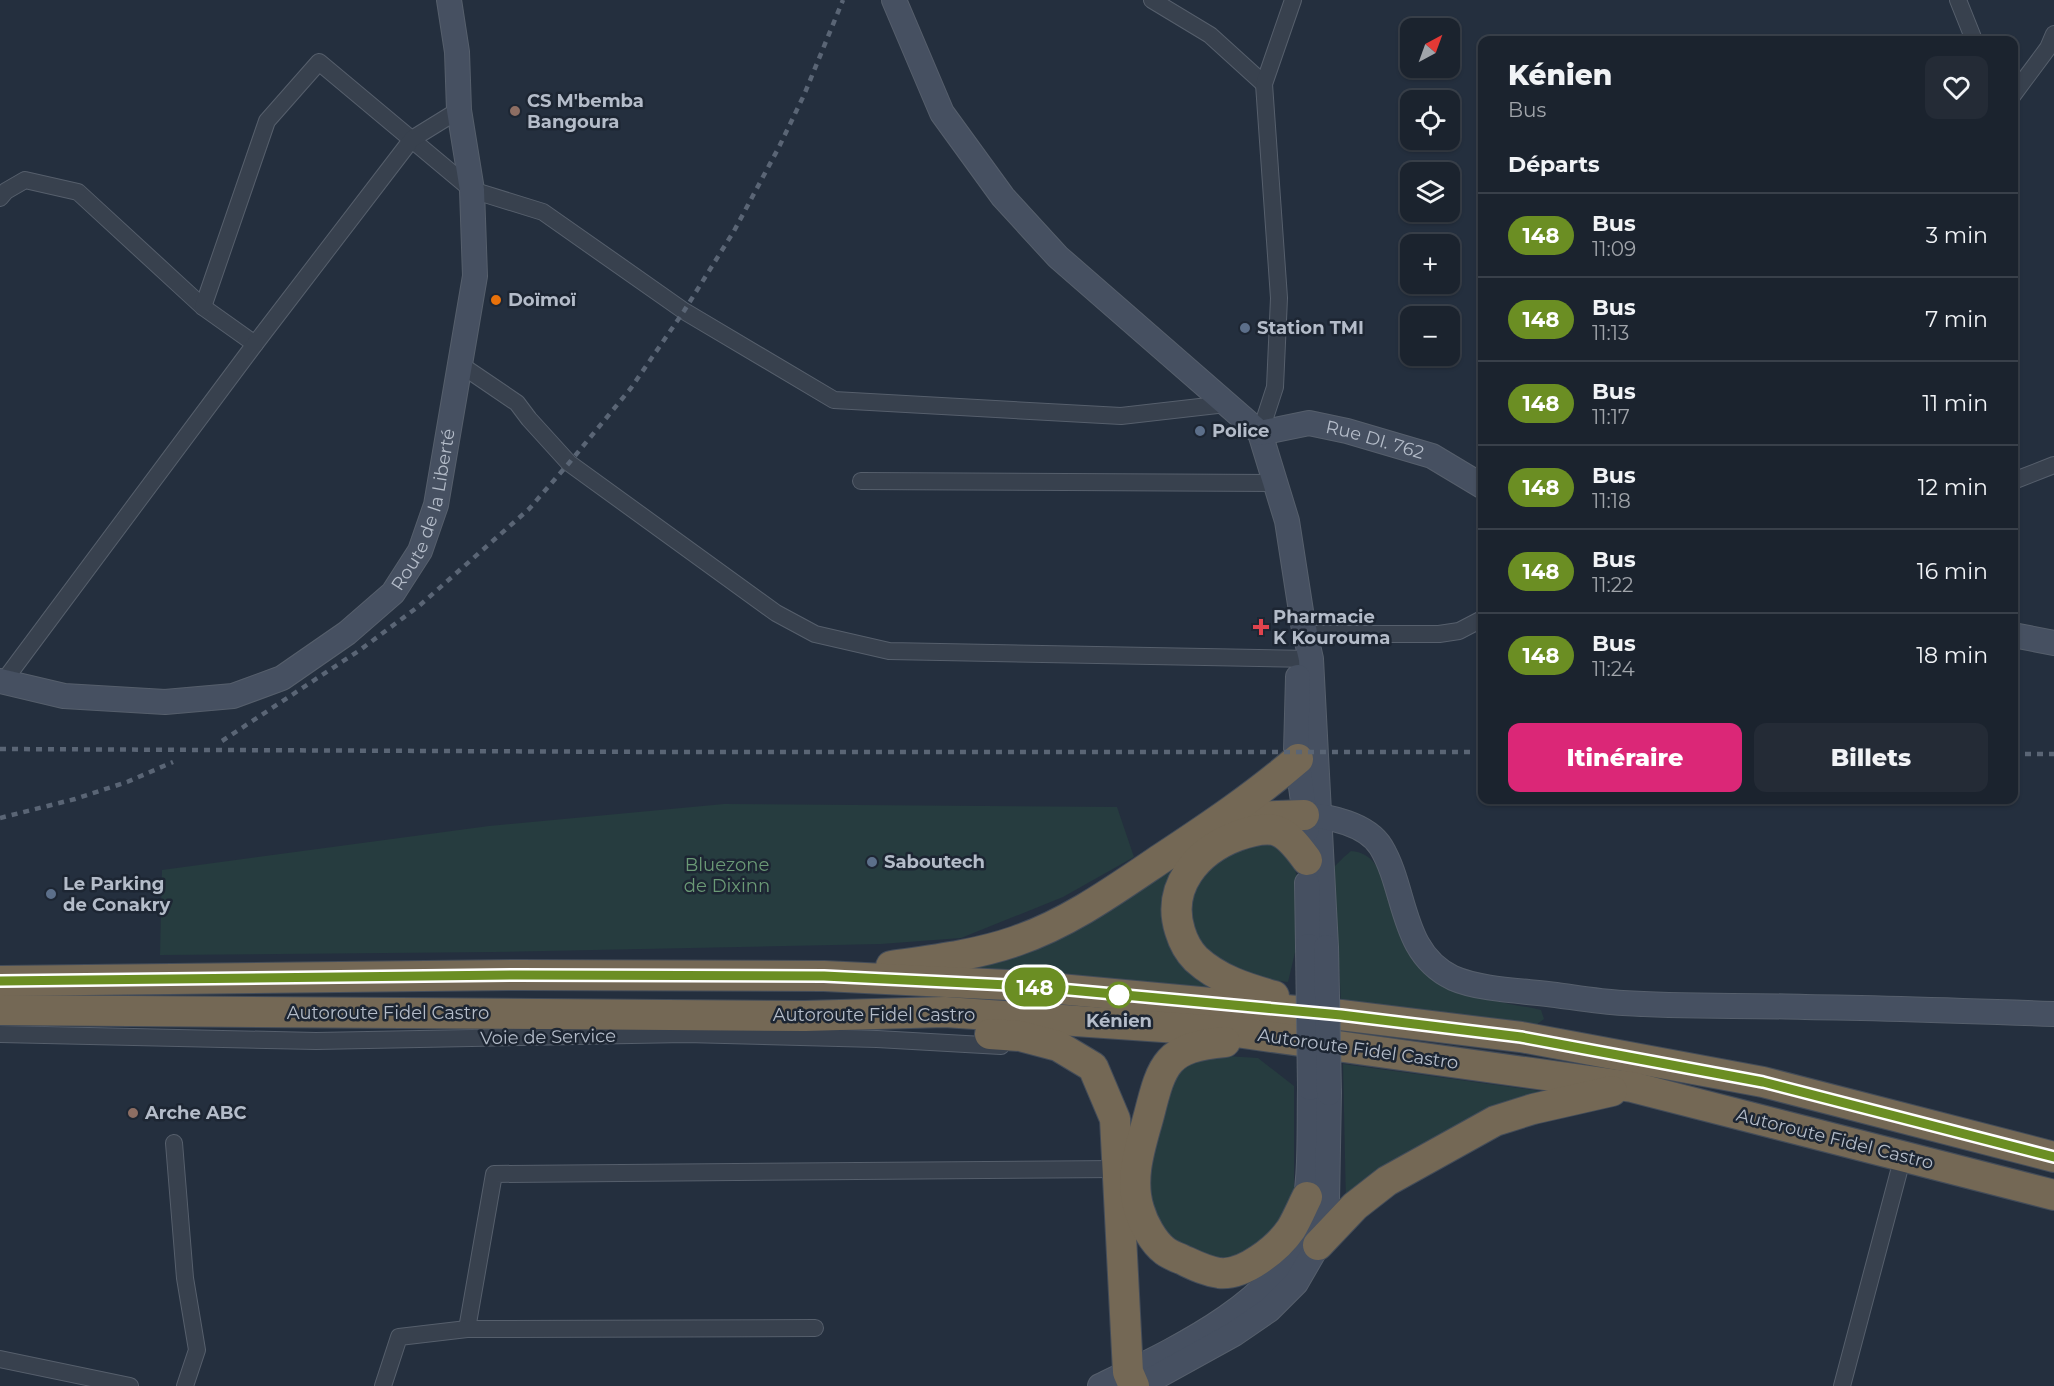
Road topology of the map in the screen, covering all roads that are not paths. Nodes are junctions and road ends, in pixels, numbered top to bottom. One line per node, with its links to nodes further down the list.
1 (449, 0): 10 (main road, Route de la Liberté)
2 (1152, 0): 8 (street)
3 (1293, 0): 8 (street)
4 (1958, 0): 7 (street)
5 (904, 7): 17 (main road)
6 (2054, 34): 9 (street)
7 (1972, 36)
8 (1264, 84): 18 (street)
9 (2018, 88)
10 (459, 110): 11 (street); 12 (main road, Route de la Liberté)
11 (412, 139): 12 (street); 14 (street); 15 (street)
12 (472, 190): 16 (main road, Route de la Liberté); 17 (street)
13 (2, 193): 14 (street)
14 (202, 307): 15 (street)
15 (255, 344): 29 (street)
16 (461, 365): 28 (street); 29 (main road, Route de la Liberté)
17 (1226, 404): 18 (main road)
18 (1260, 433): 22 (main road); 23 (main road, Rue DI. 762)
19 (2054, 465): 20 (street)
20 (2018, 479)
21 (861, 481): 22 (street)
22 (1276, 483): 25 (main road)
23 (1478, 484)
24 (1478, 621): 25 (street)
25 (1304, 629): 28 (main road)
26 (2018, 636): 27 (main road)
27 (2054, 643)
28 (1305, 659): 30 (main road); 31 (main road)
29 (2, 682)
30 (1298, 759): 31 (main road); 32 (highway)
31 (1313, 823): 32 (highway); 33 (highway); 34 (main road); 35 (main road); 39 (main road)
32 (1210, 826): 36 (highway)
33 (1274, 830): 34 (highway); 40 (highway)
34 (1307, 860): 35 (main road)
35 (1317, 947): 46 (main road, bridge)
36 (824, 976): 37 (highway, Autoroute Fidel Castro); 40 (highway, Autoroute Fidel Castro)
37 (0, 981)
38 (0, 1010): 41 (highway, Autoroute Fidel Castro)
39 (2054, 1014)
40 (1341, 1015): 49 (highway, Autoroute Fidel Castro)
41 (805, 1016): 43 (highway, Autoroute Fidel Castro); 44 (highway)
42 (0, 1034): 44 (street, Voie de Service)
43 (1273, 1038): 45 (highway, Autoroute Fidel Castro); 52 (highway)
44 (1093, 1067): 50 (highway)
45 (1632, 1087): 48 (highway, Autoroute Fidel Castro); 53 (highway)
46 (1320, 1090): 52 (main road); 53 (main road)
47 (174, 1143): 59 (street)
48 (1903, 1156): 51 (highway, Autoroute Fidel Castro); 62 (street)
49 (2054, 1157)
50 (1116, 1169): 55 (street); 57 (highway)
51 (2054, 1195)
52 (1307, 1197): 57 (main road)
53 (1318, 1245): 57 (main road)
54 (815, 1328): 55 (street)
55 (466, 1329): 60 (street)
56 (0, 1359): 58 (street)
57 (1134, 1381): 61 (main road)
58 (130, 1386)
59 (185, 1386)
60 (383, 1386)
61 (1100, 1386)
62 (1842, 1386)

